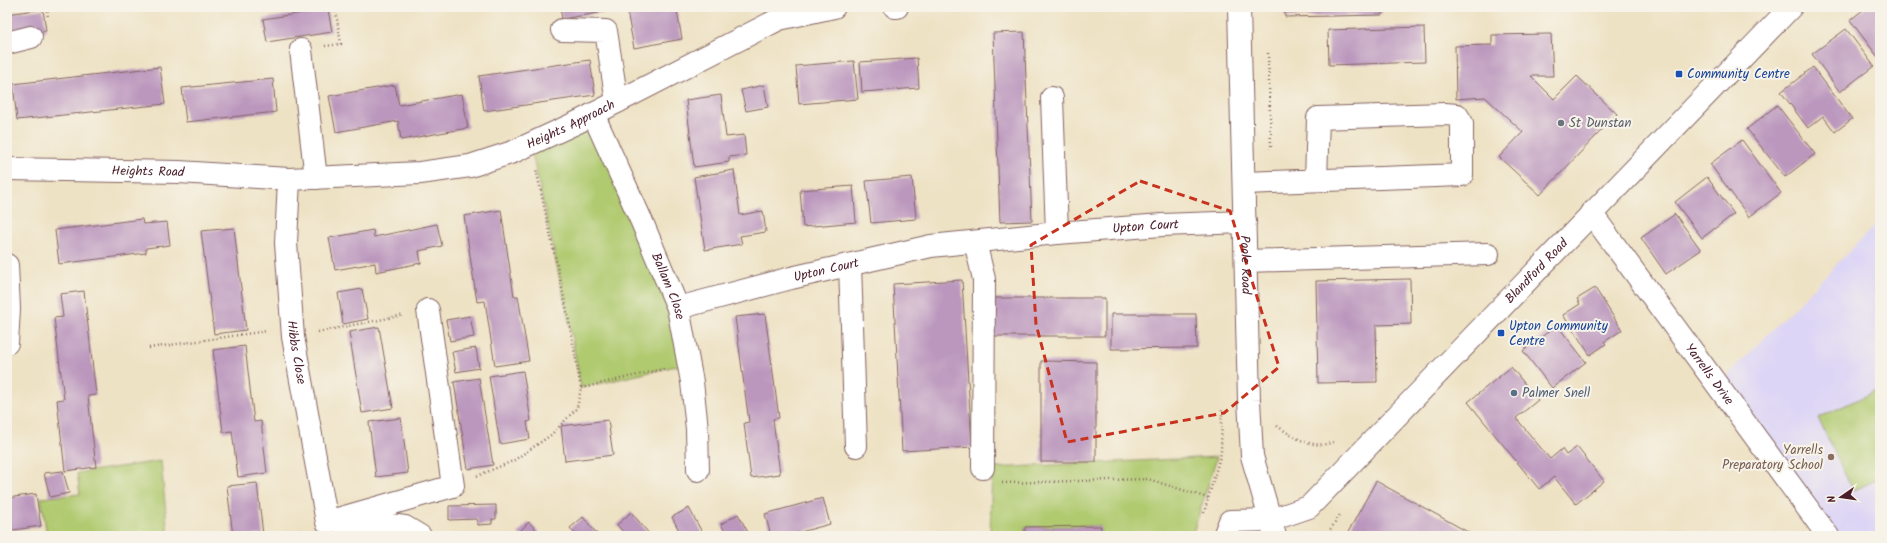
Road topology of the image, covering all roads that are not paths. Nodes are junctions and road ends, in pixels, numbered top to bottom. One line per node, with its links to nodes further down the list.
1 (834, 7): 9 (street, Heights Approach)
2 (1239, 7): 15 (street, Poole Road)
3 (1791, 7): 16 (street, Blandford Road)
4 (562, 30): 9 (street)
5 (31, 37): 6 (street)
6 (7, 43)
7 (301, 50): 12 (street)
8 (1052, 98): 18 (street)
9 (617, 102): 10 (street, Heights Approach)
10 (593, 114): 12 (street, Heights Approach); 24 (street, Ballam Close)
11 (7, 169): 13 (street, Heights Road)
12 (316, 178): 13 (street, Heights Approach)
13 (289, 180): 31 (street, Hibbs Close)
14 (1316, 180): 14 (street); 15 (street)
15 (1244, 183): 17 (street, Poole Road)
16 (1591, 213): 30 (street, Blandford Road); 34 (street, Yarrells Drive)
17 (1245, 222): 18 (street, Upton Court); 21 (street, Poole Road)
18 (1057, 233): 19 (street, Upton Court)
19 (975, 242): 23 (street, Upton Court); 28 (street)
20 (1488, 254): 21 (street)
21 (1246, 261): 30 (street, Poole Road)
22 (7, 265): 26 (street)
23 (850, 265): 24 (street, Upton Court); 27 (street)
24 (678, 308): 29 (street, Ballam Close)
25 (428, 310): 31 (street)
26 (7, 343)
27 (856, 446)
28 (983, 468)
29 (698, 470)
30 (1273, 528): 33 (street, Blandford Road)
31 (326, 531): 32 (street)
32 (420, 536)
33 (1224, 536)
34 (1828, 536)

